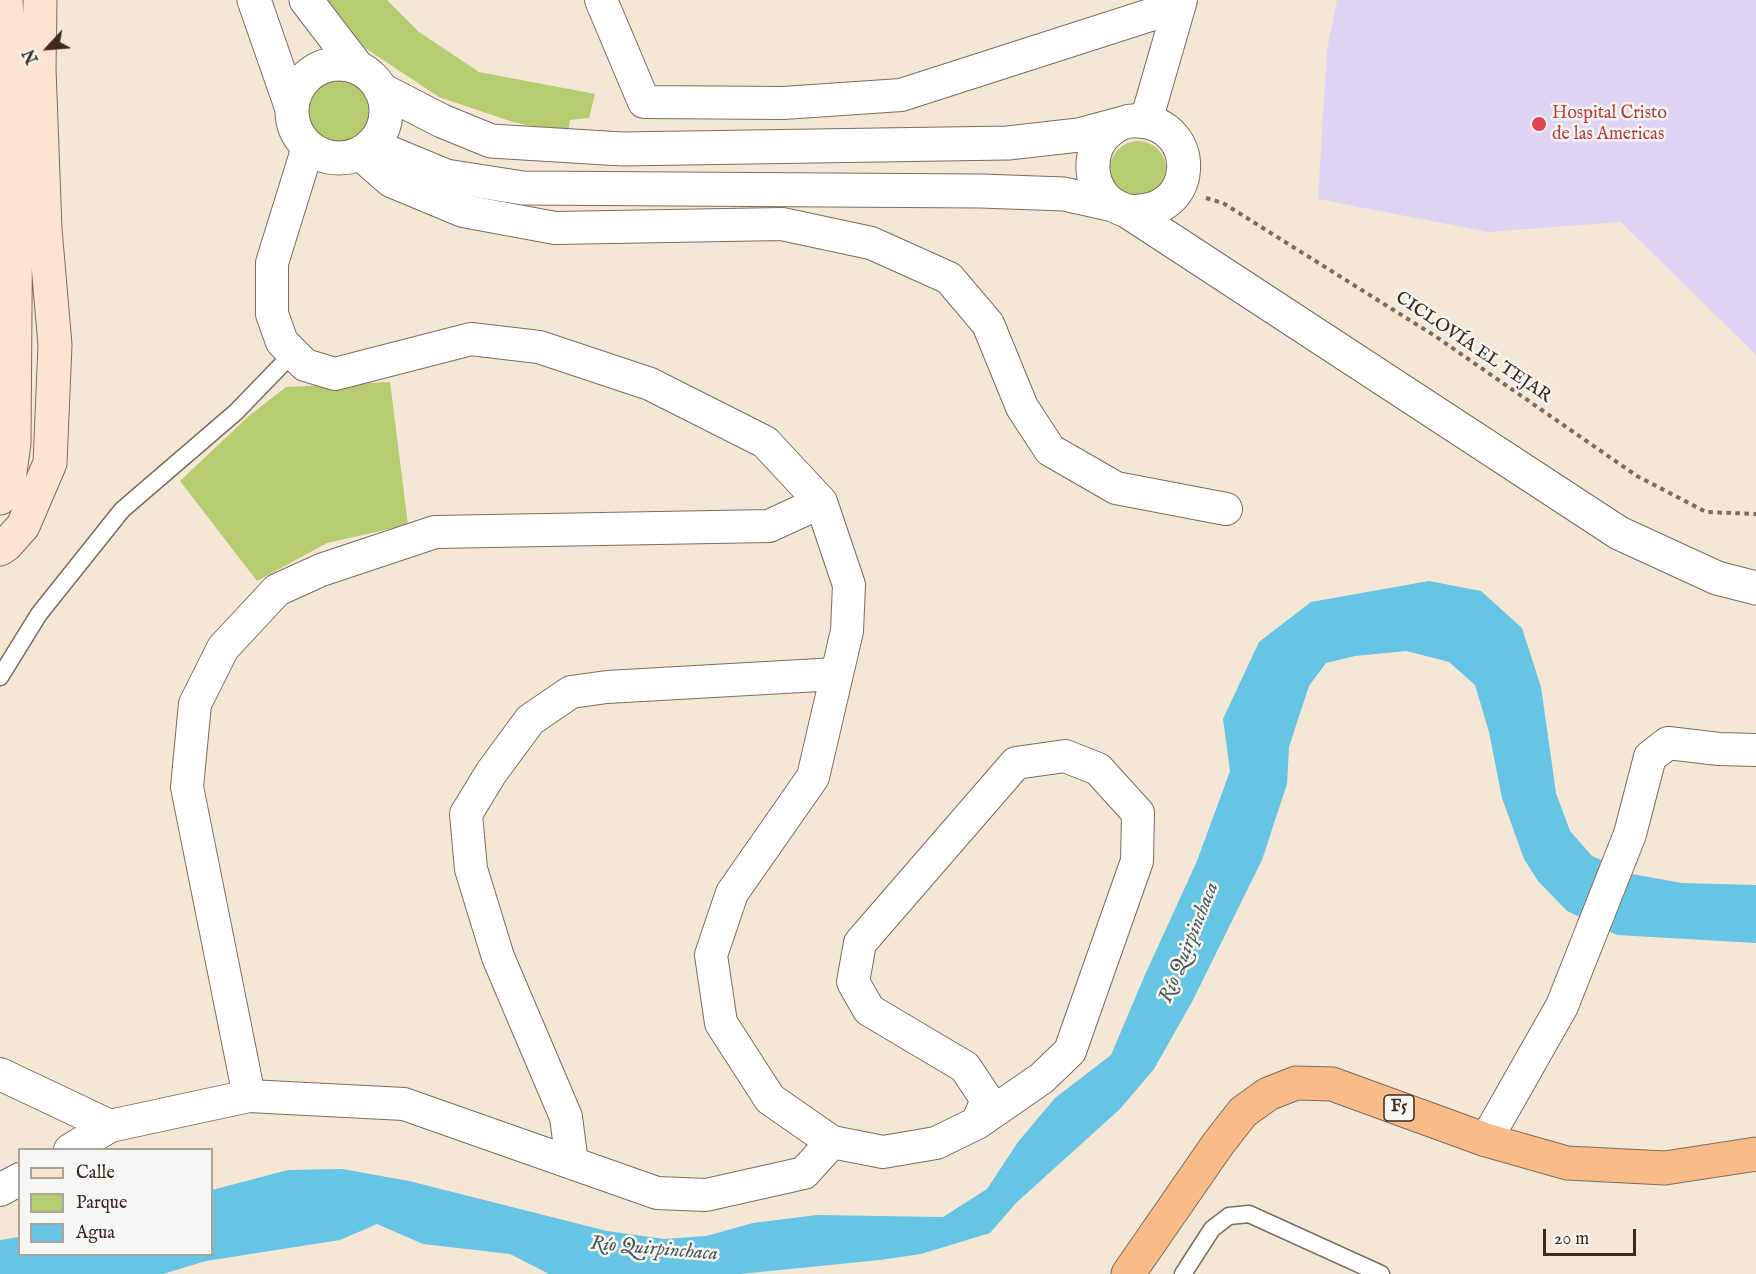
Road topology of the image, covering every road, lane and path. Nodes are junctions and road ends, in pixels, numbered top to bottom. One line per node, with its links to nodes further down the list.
1 (6, 0): 15 (main road)
2 (40, 0): 19 (main road)
3 (254, 0): 8 (street)
4 (306, 0): 7 (street)
5 (601, 0): 6 (street)
6 (1179, 2): 9 (street)
7 (369, 79): 8 (street); 9 (street); 11 (street)
8 (292, 109): 10 (street)
9 (1133, 123): 12 (street); 13 (street)
10 (308, 147): 11 (street); 14 (street)
11 (365, 149): 13 (street); 17 (street)
12 (1178, 190): 13 (street); 18 (path, CICLOVÍA EL TEJAR)
13 (1120, 208): 20 (street)
14 (293, 352): 16 (street); 22 (lane)
15 (0, 498)
16 (821, 502): 21 (street); 25 (street)
17 (1226, 509)
18 (1756, 514)
19 (0, 549)
20 (1756, 588)
21 (837, 674): 29 (street); 32 (street)
22 (0, 677)
23 (1756, 750): 28 (street)
24 (0, 1074): 27 (street)
25 (249, 1096): 27 (street); 32 (street)
26 (977, 1124): 26 (street); 29 (street)
27 (110, 1126): 30 (street)
28 (1486, 1140): 31 (highway, F5); 35 (highway, F5)
29 (832, 1142): 32 (street)
30 (72, 1148)
31 (1756, 1154)
32 (572, 1162)
33 (18, 1180): 34 (street)
34 (0, 1190)
35 (1128, 1274)
36 (1183, 1274): 37 (lane)
37 (1381, 1274)

